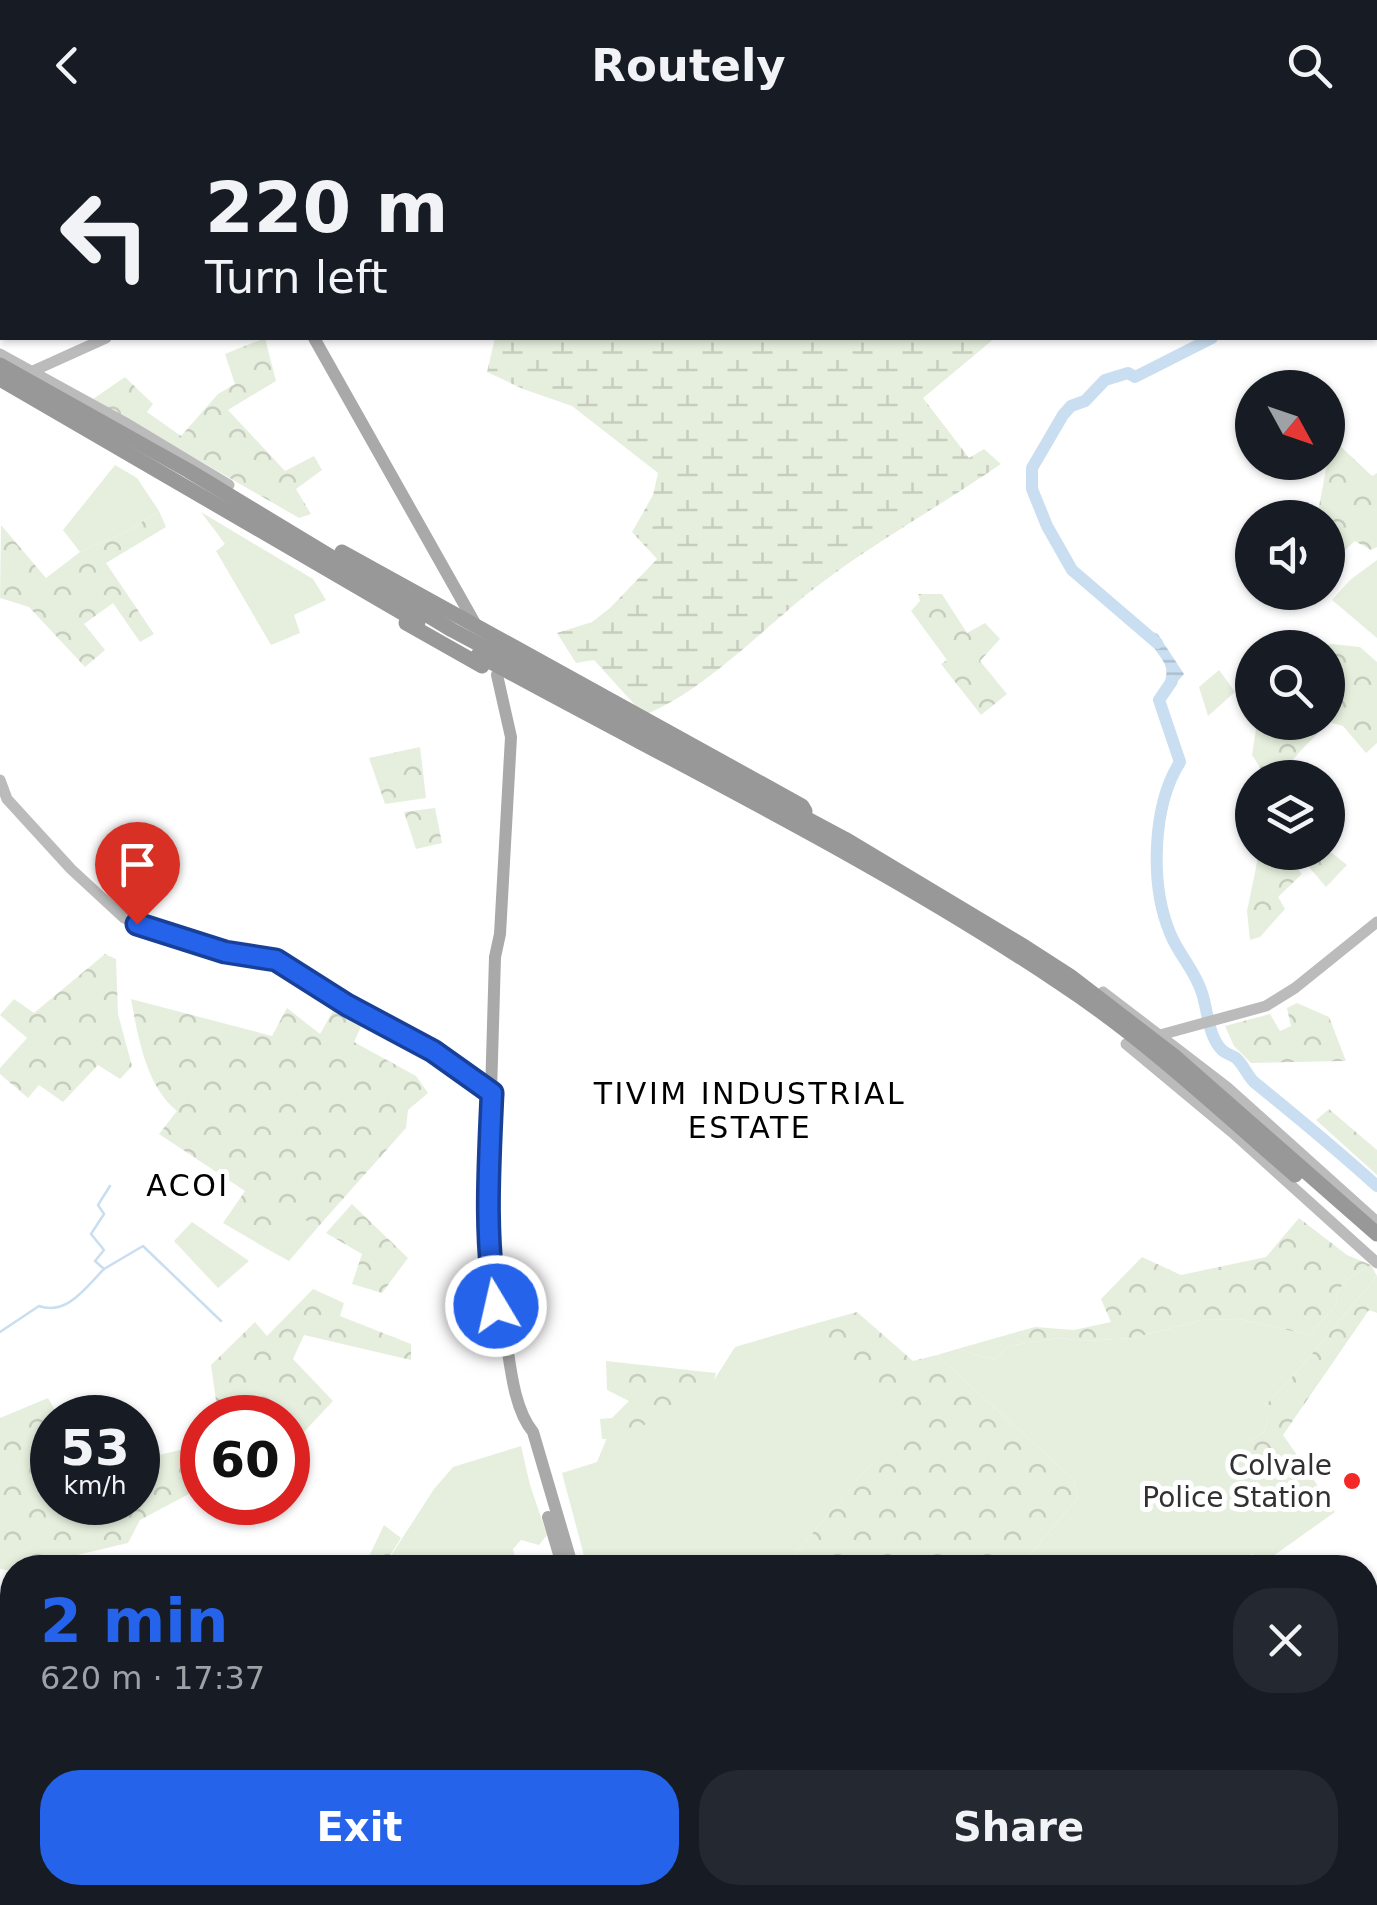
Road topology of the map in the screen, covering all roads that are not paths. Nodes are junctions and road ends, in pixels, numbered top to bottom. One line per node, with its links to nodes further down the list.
1 (102, 340): 5 (street)
2 (315, 340): 9 (main road)
3 (0, 354): 5 (street)
4 (0, 364): 7 (highway)
5 (33, 371): 8 (street)
6 (0, 382): 10 (highway); 12 (highway)
7 (188, 471): 8 (highway); 10 (highway)
8 (229, 485): 9 (highway)
9 (477, 627): 11 (highway); 12 (highway)
10 (449, 634): 15 (highway)
11 (513, 647): 13 (highway); 15 (highway)
12 (461, 654): 13 (highway)
13 (497, 675): 15 (highway); 20 (main road)
14 (0, 780): 20 (street)
15 (814, 830): 17 (highway); 19 (highway)
16 (1377, 922): 18 (street)
17 (1101, 995): 18 (street); 22 (highway)
18 (1160, 1035): 21 (street)
19 (1129, 1040): 23 (highway); 24 (street)
20 (495, 1094): 25 (main road)
21 (1377, 1222)
22 (1377, 1234)
23 (1377, 1246)
24 (1377, 1263)
25 (528, 1428): 26 (main road); 27 (main road)
26 (559, 1555)
27 (569, 1555)

